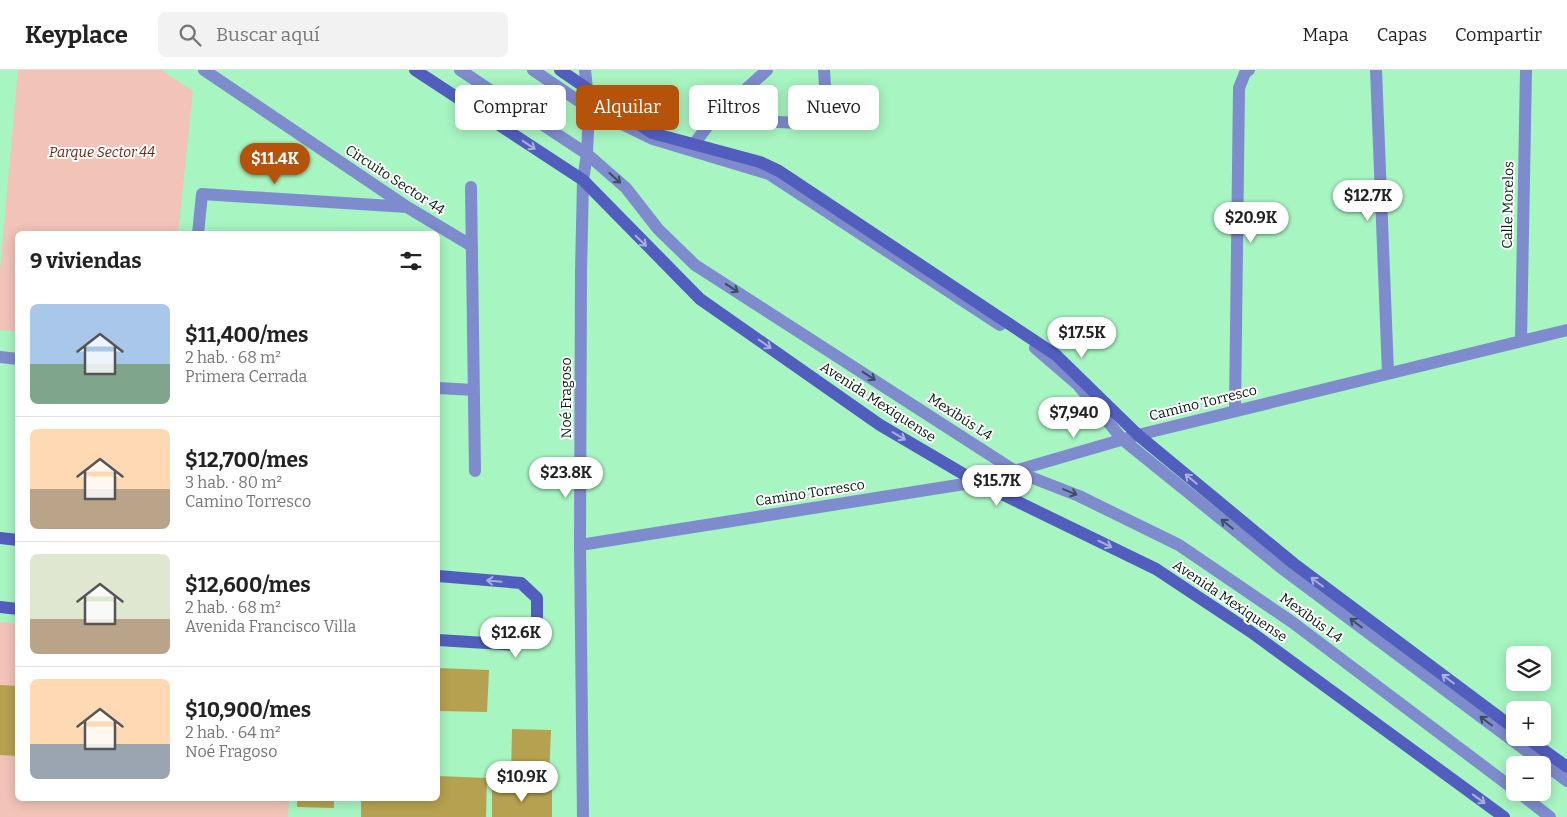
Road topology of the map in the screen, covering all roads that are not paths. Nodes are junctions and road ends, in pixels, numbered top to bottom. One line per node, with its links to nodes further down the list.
1 (204, 70): 25 (street, Circuito Sector 44)
2 (415, 70): 23 (main road, Avenida Mexiquense, one-way to 23)
3 (460, 70): 22 (street, Mexibús L4)
4 (533, 70): 15 (street, Mexibús L4)
5 (560, 70): 12 (main road)
6 (585, 70): 13 (street, Noé Fragoso)
7 (767, 70): 14 (street)
8 (824, 70): 16 (street)
9 (1249, 70): 35 (street)
10 (1376, 70): 32 (street)
11 (1526, 70): 29 (street, Calle Morelos)
12 (582, 85)
13 (586, 85)
14 (750, 85)
15 (576, 99)
16 (778, 122)
17 (589, 130): 22 (street, Noé Fragoso)
18 (634, 130): 37 (street, Mexibús L4)
19 (648, 130): 21 (main road)
20 (704, 130): 21 (street)
21 (694, 144): 36 (main road)
22 (588, 154): 23 (street, Noé Fragoso); 39 (street, Mexibús L4, one-way to 39)
23 (583, 180): 40 (main road, Avenida Mexiquense, one-way to 40); 43 (street, Noé Fragoso)
24 (471, 187): 27 (street)
25 (407, 207): 26 (street); 27 (street, Circuito Sector 44)
26 (198, 231)
27 (472, 246): 34 (street)
28 (1567, 330): 29 (street, Camino Torresco)
29 (1521, 341): 32 (street, Camino Torresco)
30 (0, 358): 31 (street)
31 (15, 359)
32 (1388, 373): 35 (street, Camino Torresco)
33 (440, 388): 34 (street)
34 (474, 390): 38 (street)
35 (1236, 410): 36 (street, Camino Torresco)
36 (1138, 435): 37 (street, Camino Torresco); 48 (main road, one-way to 36)
37 (1122, 439): 39 (street, Camino Torresco); 51 (street, Mexibús L4, one-way to 37)
38 (475, 471)
39 (1015, 471): 40 (street, Camino Torresco); 52 (street, Mexibús L4, one-way to 52)
40 (977, 482): 43 (street, Camino Torresco); 55 (main road, Avenida Mexiquense, one-way to 55)
41 (0, 538): 42 (main road)
42 (15, 540)
43 (580, 545): 54 (street, Noé Fragoso)
44 (440, 576): 47 (main road, one-way to 44)
45 (0, 607): 46 (main road)
46 (15, 609)
47 (440, 640)
48 (1506, 721)
49 (1538, 746): 50 (main road)
50 (1567, 767)
51 (1567, 781)
52 (1506, 783)
53 (1529, 801): 56 (street, Mexibús L4)
54 (583, 817)
55 (1504, 817)
56 (1550, 817)

